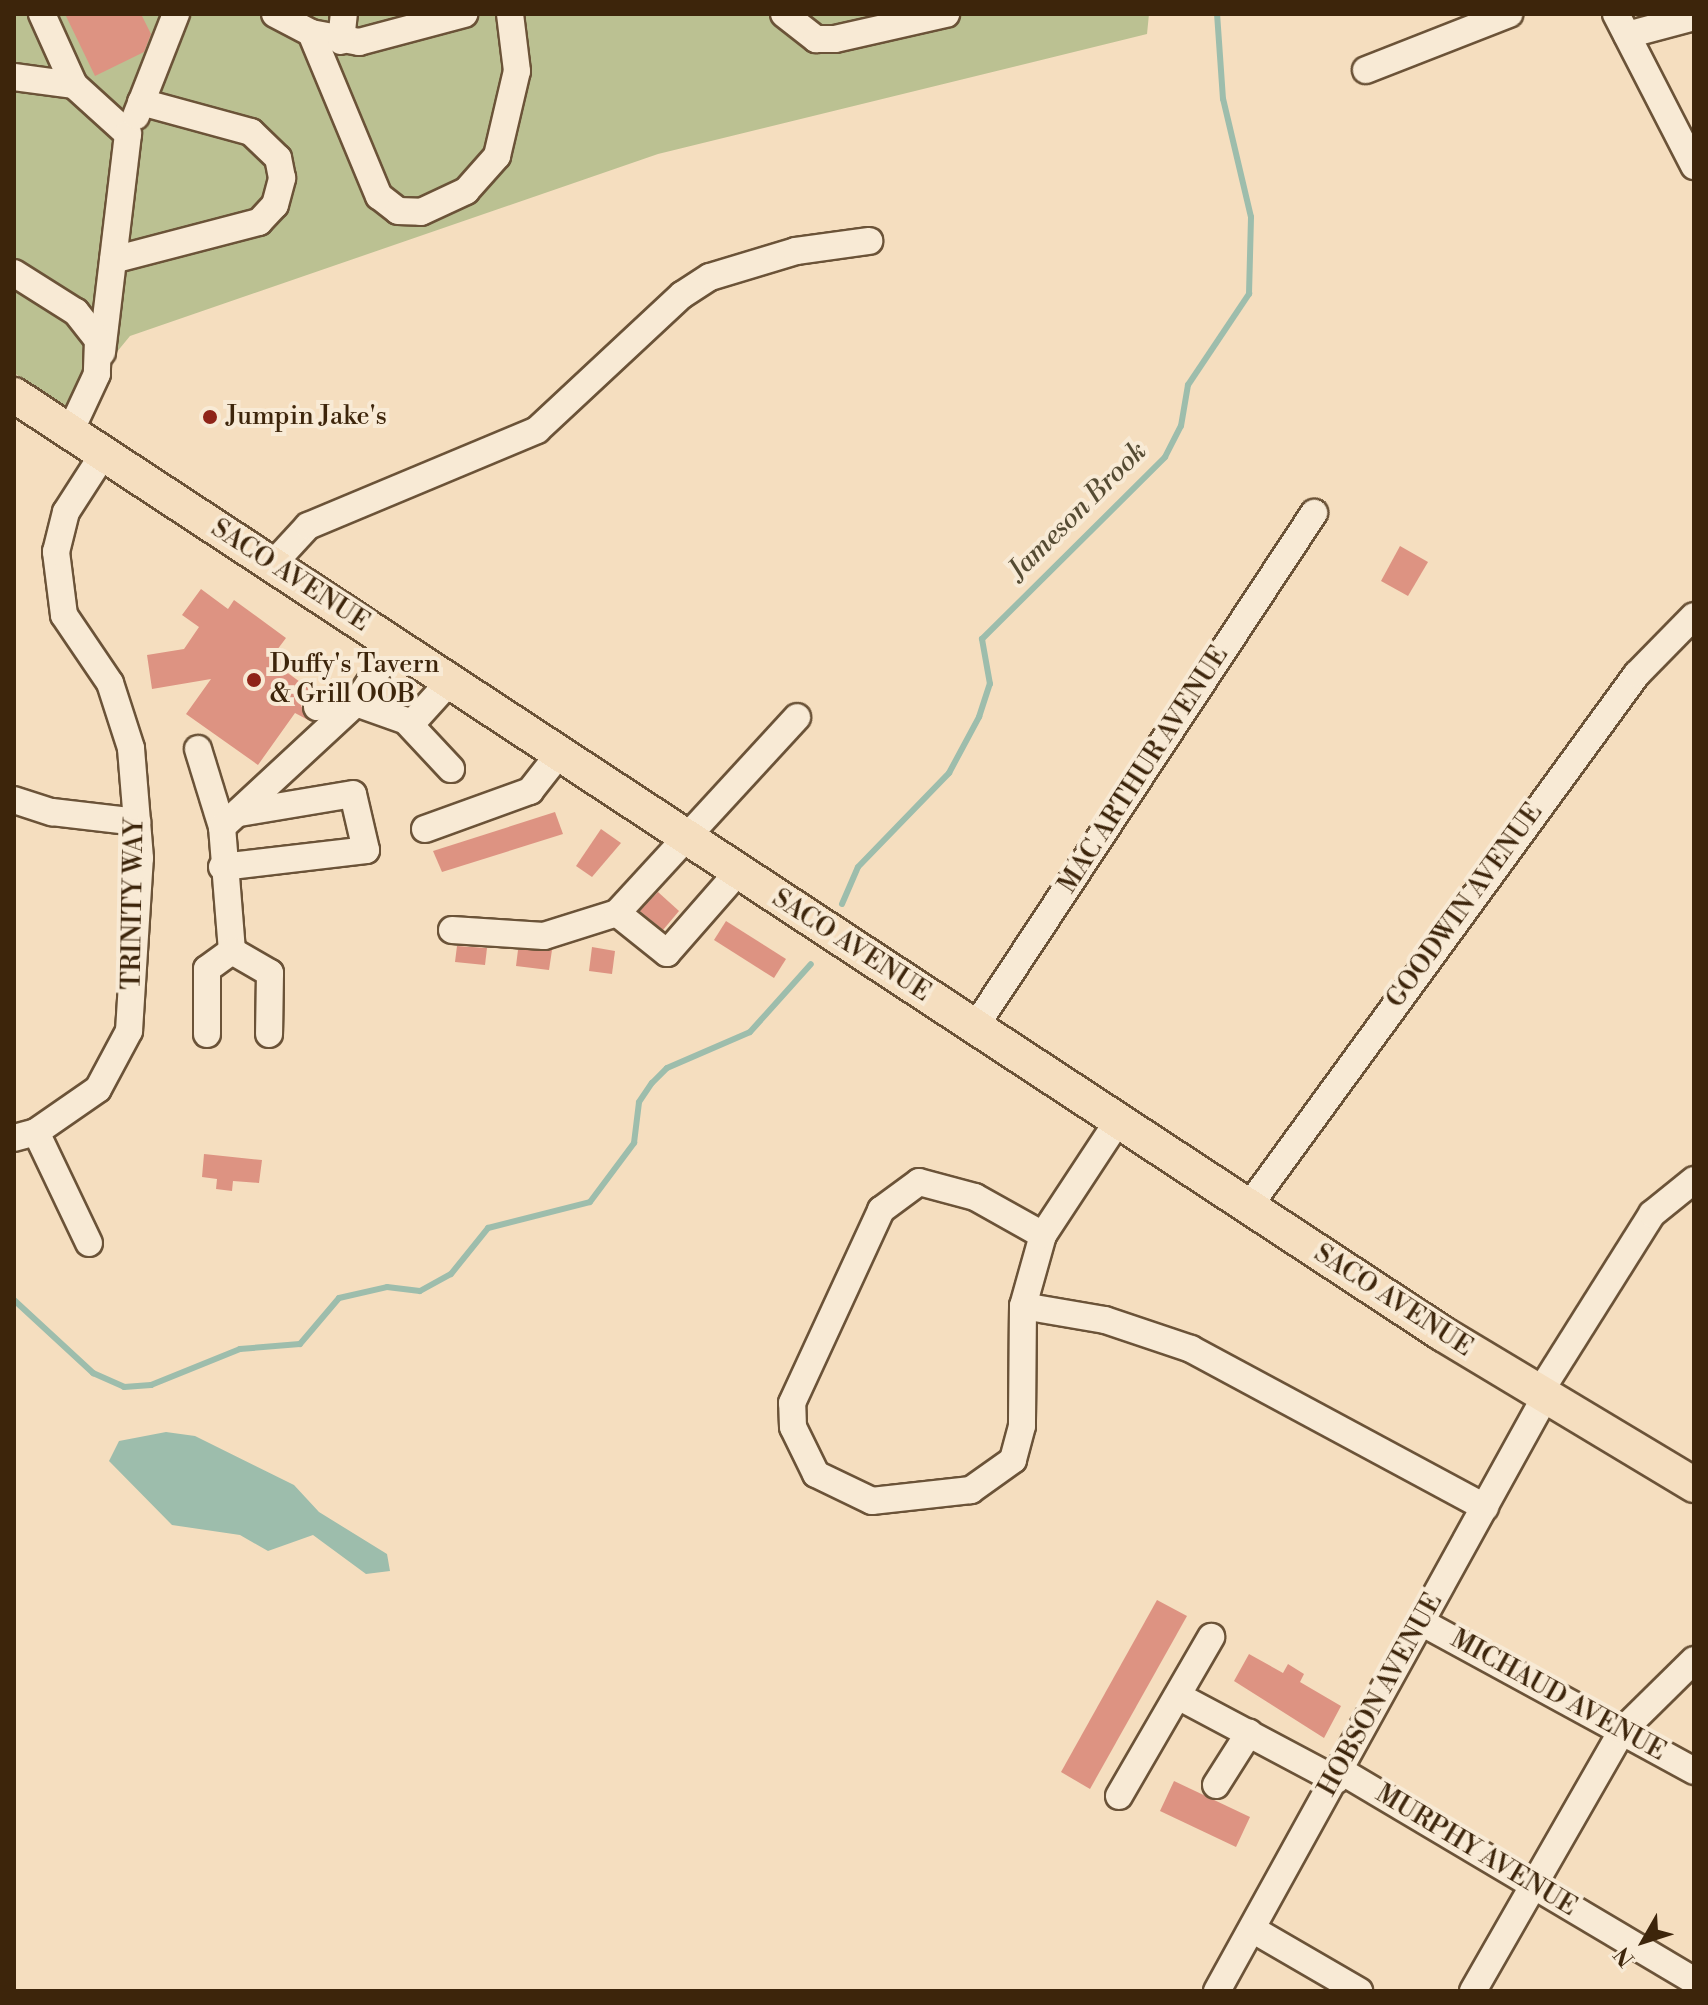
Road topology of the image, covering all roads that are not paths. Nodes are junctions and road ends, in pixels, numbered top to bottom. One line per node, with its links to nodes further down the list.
1 (42, 14): 16 (street)
2 (176, 14): 17 (street)
3 (275, 14): 12 (street)
4 (344, 14): 13 (street)
5 (510, 14): 12 (street)
6 (784, 14): 7 (street)
7 (946, 14)
8 (1509, 14): 14 (street)
9 (450, 17): 13 (street)
10 (1694, 17): 11 (street)
11 (1622, 24): 19 (street)
12 (311, 33): 13 (street)
13 (341, 41)
14 (1366, 70)
15 (14, 77): 16 (street)
16 (74, 85): 18 (street)
17 (141, 102): 18 (street); 21 (street)
18 (128, 134): 21 (street)
19 (1694, 166)
20 (869, 241): 28 (street)
21 (113, 260): 23 (street)
22 (14, 273): 23 (street)
23 (102, 352): 25 (street)
24 (14, 395): 25 (main road, SACO AVENUE)
25 (70, 432): 26 (main road, SACO AVENUE)
26 (104, 453): 28 (main road, SACO AVENUE); 41 (street, TRINITY WAY)
27 (1314, 513): 49 (street, MAC ARTHUR AVENUE)
28 (272, 565): 30 (main road, SACO AVENUE)
29 (1694, 616): 55 (street, GOODWIN AVENUE)
30 (395, 644): 31 (main road, SACO AVENUE); 32 (street)
31 (449, 682): 34 (street); 37 (main road, SACO AVENUE)
32 (356, 703): 34 (street); 36 (street); 36 (street)
33 (797, 717): 43 (street)
34 (414, 722): 38 (street)
35 (198, 749): 40 (street)
36 (293, 754): 40 (street)
37 (559, 754): 42 (street); 43 (main road, SACO AVENUE)
38 (451, 769)
39 (14, 800): 41 (street)
40 (231, 820): 44 (street); 44 (street)
41 (137, 822): 53 (street, TRINITY WAY)
42 (425, 829)
43 (690, 840): 45 (main road, SACO AVENUE); 46 (street)
44 (222, 867): 48 (street)
45 (738, 872): 46 (street); 49 (main road, SACO AVENUE)
46 (617, 913): 47 (street)
47 (452, 930)
48 (232, 951): 50 (street); 51 (street)
49 (975, 1027): 52 (main road, SACO AVENUE)
50 (207, 1034)
51 (269, 1034)
52 (1118, 1121): 55 (main road, SACO AVENUE); 56 (street)
53 (25, 1135): 57 (street)
54 (1694, 1180): 59 (street, HOBSON AVENUE)
55 (1249, 1206): 59 (main road, SACO AVENUE)
56 (1043, 1235): 58 (street); 58 (street)
57 (89, 1243)
58 (1023, 1306): 61 (street)
59 (1541, 1397): 60 (main road, SACO AVENUE); 61 (street, HOBSON AVENUE)
60 (1694, 1485)
61 (1485, 1507): 62 (street, HOBSON AVENUE)
62 (1421, 1622): 66 (street, MICHAUD AVENUE); 69 (street, HOBSON AVENUE)
63 (1211, 1637): 65 (street)
64 (1694, 1660): 66 (street)
65 (1178, 1696): 67 (street, MURPHY AVENUE); 71 (street)
66 (1622, 1731): 68 (street, MICHAUD AVENUE); 72 (street)
67 (1249, 1733): 69 (street, MURPHY AVENUE); 70 (street)
68 (1694, 1771)
69 (1338, 1776): 72 (street, MURPHY AVENUE); 73 (street, HOBSON AVENUE)
70 (1216, 1785)
71 (1119, 1796)
72 (1534, 1885): 74 (street, MURPHY AVENUE); 77 (street)
73 (1252, 1929): 75 (street, HOBSON AVENUE); 76 (street)
74 (1694, 1981)
75 (1217, 1991)
76 (1359, 1991)
77 (1473, 1991)

